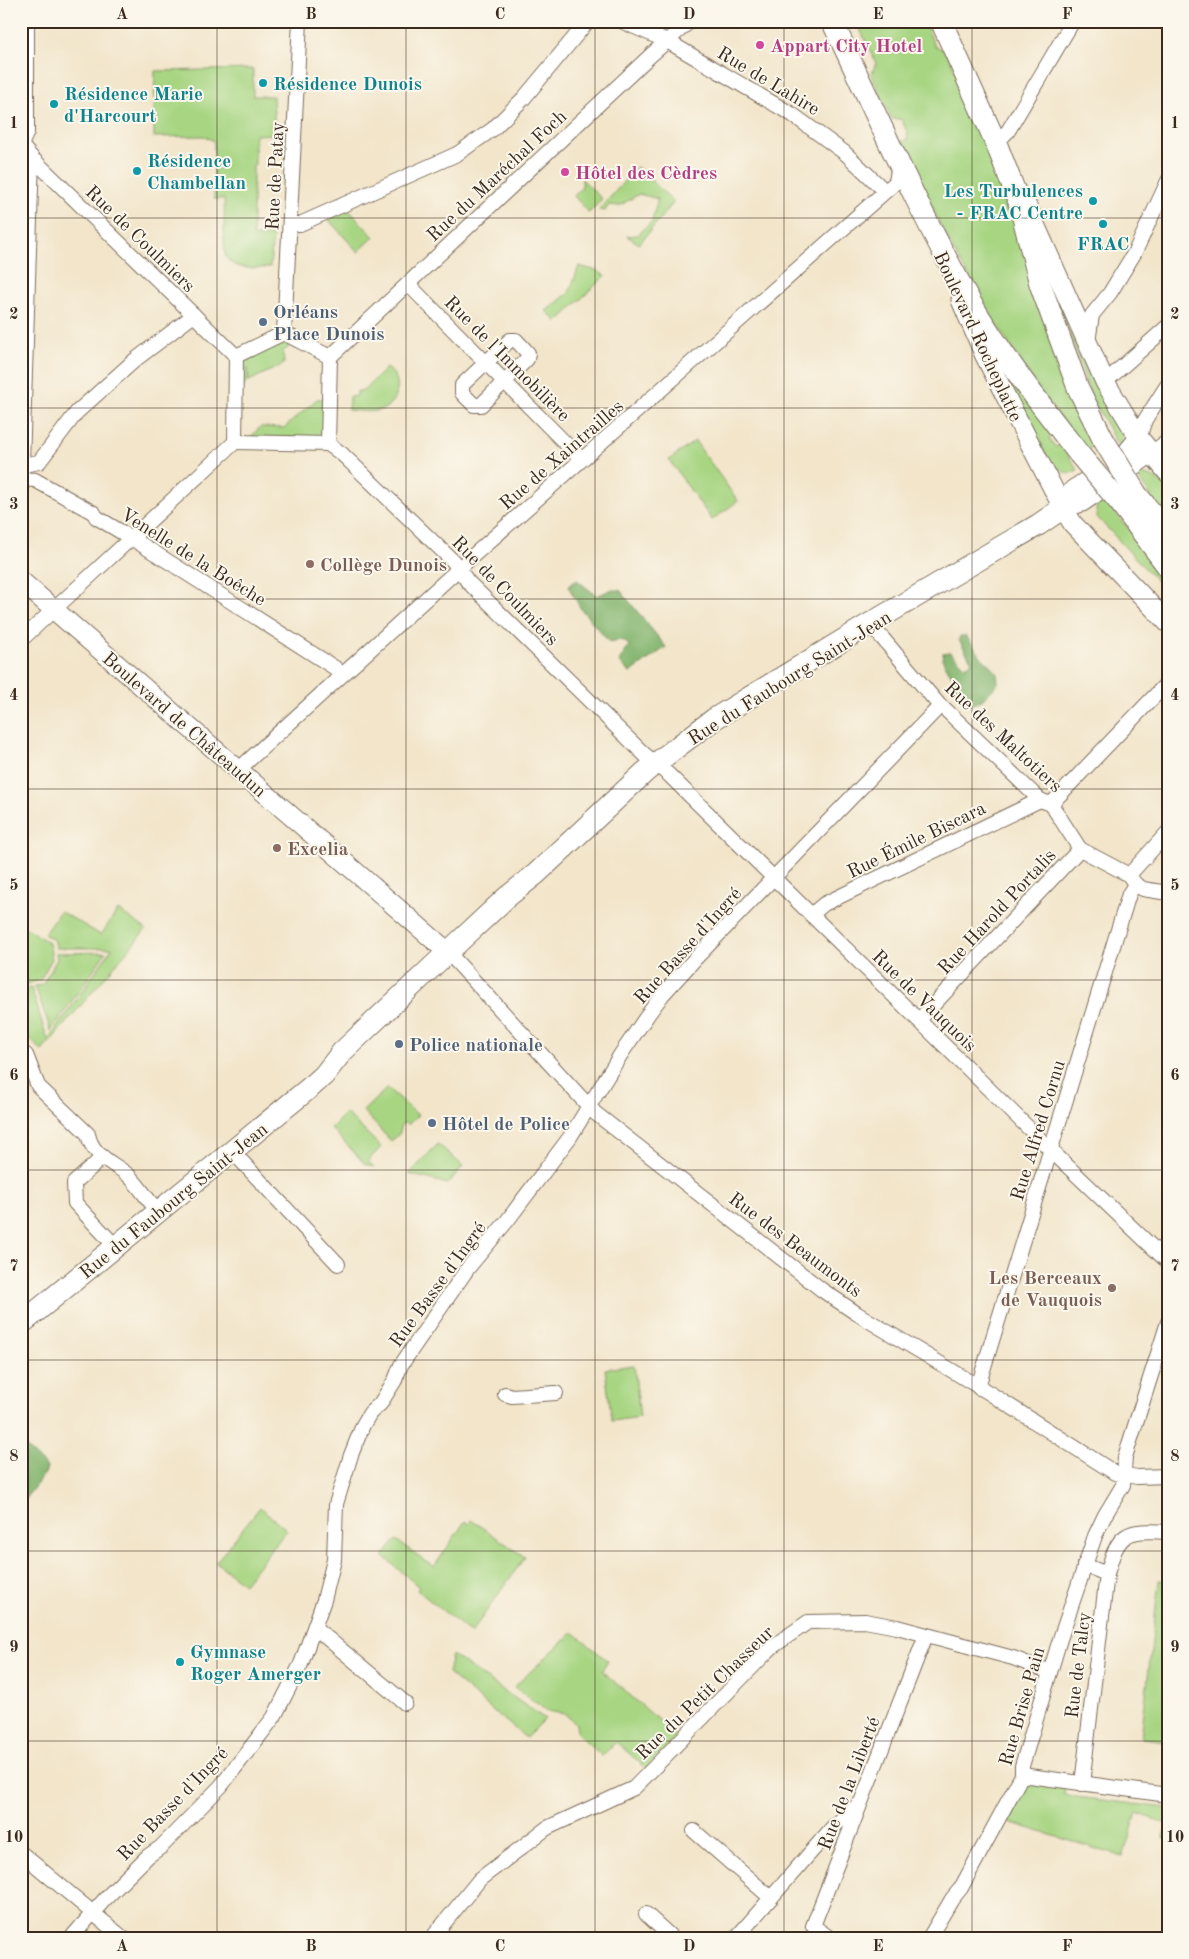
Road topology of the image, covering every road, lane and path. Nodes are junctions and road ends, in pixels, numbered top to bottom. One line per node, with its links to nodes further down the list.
1 (27, 21): 11 (street)
2 (300, 21): 16 (street, Rue de Patay)
3 (588, 21): 16 (street)
4 (621, 21): 9 (street, Rue de Lahire)
5 (690, 21): 9 (street, Rue du Maréchal Foch)
6 (832, 21): 13 (main road, Boulevard Rocheplatte)
7 (940, 21): 10 (main road)
8 (1073, 21): 10 (street)
9 (667, 41): 15 (street, Rue de Lahire); 17 (street, Rue du Maréchal Foch)
10 (996, 143): 21 (main road); 38 (main road, bridge)
11 (21, 145): 12 (street, Rue de Coulmiers)
12 (32, 158): 18 (street, Rue de Coulmiers); 34 (street)
13 (899, 162): 15 (street, Rue de Xaintrailles); 38 (main road, Boulevard Rocheplatte, bridge); 39 (main road, Boulevard Rocheplatte)
14 (1168, 180): 21 (street)
15 (885, 191): 33 (street, Rue de Xaintrailles)
16 (290, 224): 20 (street, Rue de Patay)
17 (408, 284): 23 (street, Rue du Maréchal Foch); 24 (street, Rue de l'Immobilière)
18 (194, 315): 22 (street, Rue de Coulmiers); 34 (street)
19 (1168, 326): 26 (street)
20 (284, 333): 22 (street); 23 (street)
21 (1088, 342): 26 (main road)
22 (236, 356): 29 (street)
23 (330, 357): 31 (street)
24 (486, 362): 25 (street, Rue de l'Immobilière); 25 (street); 25 (street)
25 (505, 381): 33 (street, Rue de l'Immobilière)
26 (1105, 382): 28 (main road)
27 (1168, 384): 28 (street)
28 (1139, 438): 32 (main road); 32 (main road)
29 (235, 442): 31 (street); 40 (street)
30 (1168, 442): 32 (street)
31 (328, 444): 43 (street, Rue de Coulmiers)
32 (1151, 453): 35 (main road)
33 (581, 459): 43 (street, Rue de Xaintrailles)
34 (22, 471): 37 (street); 40 (street, Venelle de la Boêche)
35 (1168, 473)
36 (1094, 485): 39 (main road, Rue du Faubourg Saint-Jean)
37 (21, 494)
38 (1129, 500): 41 (main road)
39 (1063, 508): 46 (main road, Rue du Faubourg Saint-Jean); 47 (main road, Boulevard Rocheplatte)
40 (133, 539): 45 (street); 49 (street, Venelle de la Boêche)
41 (1163, 548): 42 (main road)
42 (1168, 567)
43 (458, 570): 49 (street, Rue de Xaintrailles); 52 (street, Rue de Coulmiers)
44 (21, 581): 45 (main road, Boulevard de Châteaudun)
45 (54, 610): 48 (street); 53 (main road, Boulevard de Châteaudun)
46 (873, 622): 51 (street, Rue des Maltotiers); 52 (main road, Rue du Faubourg Saint-Jean)
47 (1168, 623)
48 (21, 640)
49 (342, 674): 53 (street, Rue de Xaintrailles)
50 (1168, 682): 54 (street)
51 (940, 706): 54 (street, Rue des Maltotiers); 57 (street, Rue Basse d'Ingré)
52 (656, 763): 57 (street, Rue de Vauquois); 61 (main road, Rue du Faubourg Saint-Jean)
53 (238, 770): 61 (main road, Boulevard de Châteaudun)
54 (1046, 802): 56 (street, Rue des Maltotiers); 60 (street, Rue Émile Biscara)
55 (1168, 832): 58 (street, Rue Alfred Cornu)
56 (1080, 849): 58 (street, Rue des Maltotiers); 62 (street, Rue Harold Portalis)
57 (774, 879): 60 (street, Rue de Vauquois); 65 (street, Rue Basse d'Ingré)
58 (1132, 880): 59 (street, Rue des Maltotiers); 66 (street, Rue Alfred Cornu)
59 (1168, 893)
60 (811, 915): 62 (street, Rue de Vauquois)
61 (446, 957): 64 (main road, Rue du Faubourg Saint-Jean); 64 (main road, Rue du Faubourg Saint-Jean); 65 (street, Rue des Beaumonts)
62 (919, 1020): 66 (street, Rue de Vauquois)
63 (21, 1052): 68 (street)
64 (324, 1075): 67 (main road, Rue du Faubourg Saint-Jean)
65 (589, 1106): 75 (street, Rue des Beaumonts); 83 (street, Rue Basse d'Ingré)
66 (1050, 1150): 71 (street, Rue de Vauquois); 75 (street, Rue Alfred Cornu)
67 (233, 1152): 69 (main road, Rue du Faubourg Saint-Jean); 72 (street)
68 (102, 1157): 69 (street); 70 (street)
69 (158, 1212): 70 (main road, Rue du Faubourg Saint-Jean)
70 (114, 1248): 74 (main road, Rue du Faubourg Saint-Jean)
71 (1168, 1262)
72 (338, 1264)
73 (1168, 1322): 78 (street, Rue Brise Pain)
74 (21, 1324)
75 (980, 1388): 78 (street, Rue des Beaumonts)
76 (556, 1393): 77 (street)
77 (505, 1394)
78 (1123, 1475): 79 (street, Rue des Beaumonts); 81 (street, Rue Brise Pain)
79 (1168, 1476)
80 (1168, 1532): 82 (street, Rue de Talcy)
81 (1084, 1565): 82 (street); 85 (street, Rue Brise Pain)
82 (1107, 1574): 88 (street, Rue de Talcy)
83 (315, 1628): 86 (street); 94 (street, Rue Basse d'Ingré)
84 (926, 1635): 85 (street, Rue du Petit Chasseur); 90 (street, Rue de la Liberté); 98 (street, Rue du Petit Chasseur)
85 (1050, 1672): 87 (street, Rue Brise Pain)
86 (405, 1703)
87 (1022, 1776): 88 (street); 102 (street, Rue Brise Pain)
88 (1082, 1784): 89 (street)
89 (1168, 1795)
90 (860, 1803): 93 (street); 101 (street, Rue de la Liberté)
91 (694, 1831): 93 (street)
92 (21, 1853): 94 (street)
93 (771, 1898): 100 (street)
94 (93, 1912): 96 (street, Rue Basse d'Ingré); 97 (street)
95 (646, 1914): 99 (street)
96 (71, 1938)
97 (123, 1938)
98 (432, 1938)
99 (669, 1938)
100 (736, 1938)
101 (830, 1938)
102 (929, 1938)

